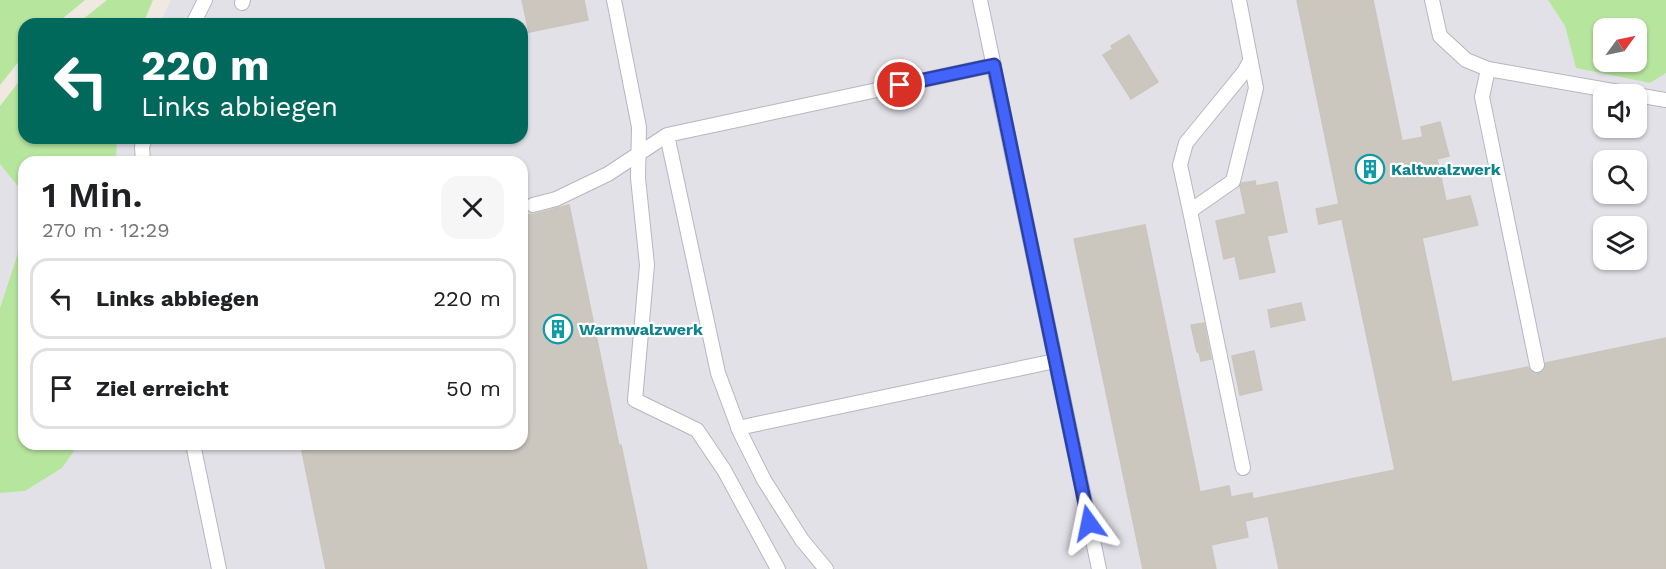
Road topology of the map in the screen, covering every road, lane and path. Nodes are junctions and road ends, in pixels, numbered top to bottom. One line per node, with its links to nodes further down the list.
1 (205, 0): 6 (lane)
2 (614, 0): 12 (lane)
3 (980, 0): 8 (lane)
4 (1239, 0): 7 (lane)
5 (1432, 0): 9 (lane)
6 (196, 18)
7 (1250, 62): 14 (lane); 14 (lane)
8 (994, 65): 11 (lane); 15 (lane)
9 (1488, 69): 10 (lane); 16 (lane)
10 (1666, 99)
11 (667, 135): 12 (lane); 17 (lane)
12 (638, 154): 13 (lane); 21 (lane)
13 (533, 205)
14 (1190, 211): 19 (lane)
15 (1055, 361): 17 (lane); 23 (lane)
16 (1537, 365)
17 (738, 428): 22 (lane)
18 (194, 450): 20 (lane)
19 (1243, 468)
20 (219, 569)
21 (778, 569)
22 (826, 569)
23 (1099, 569)

